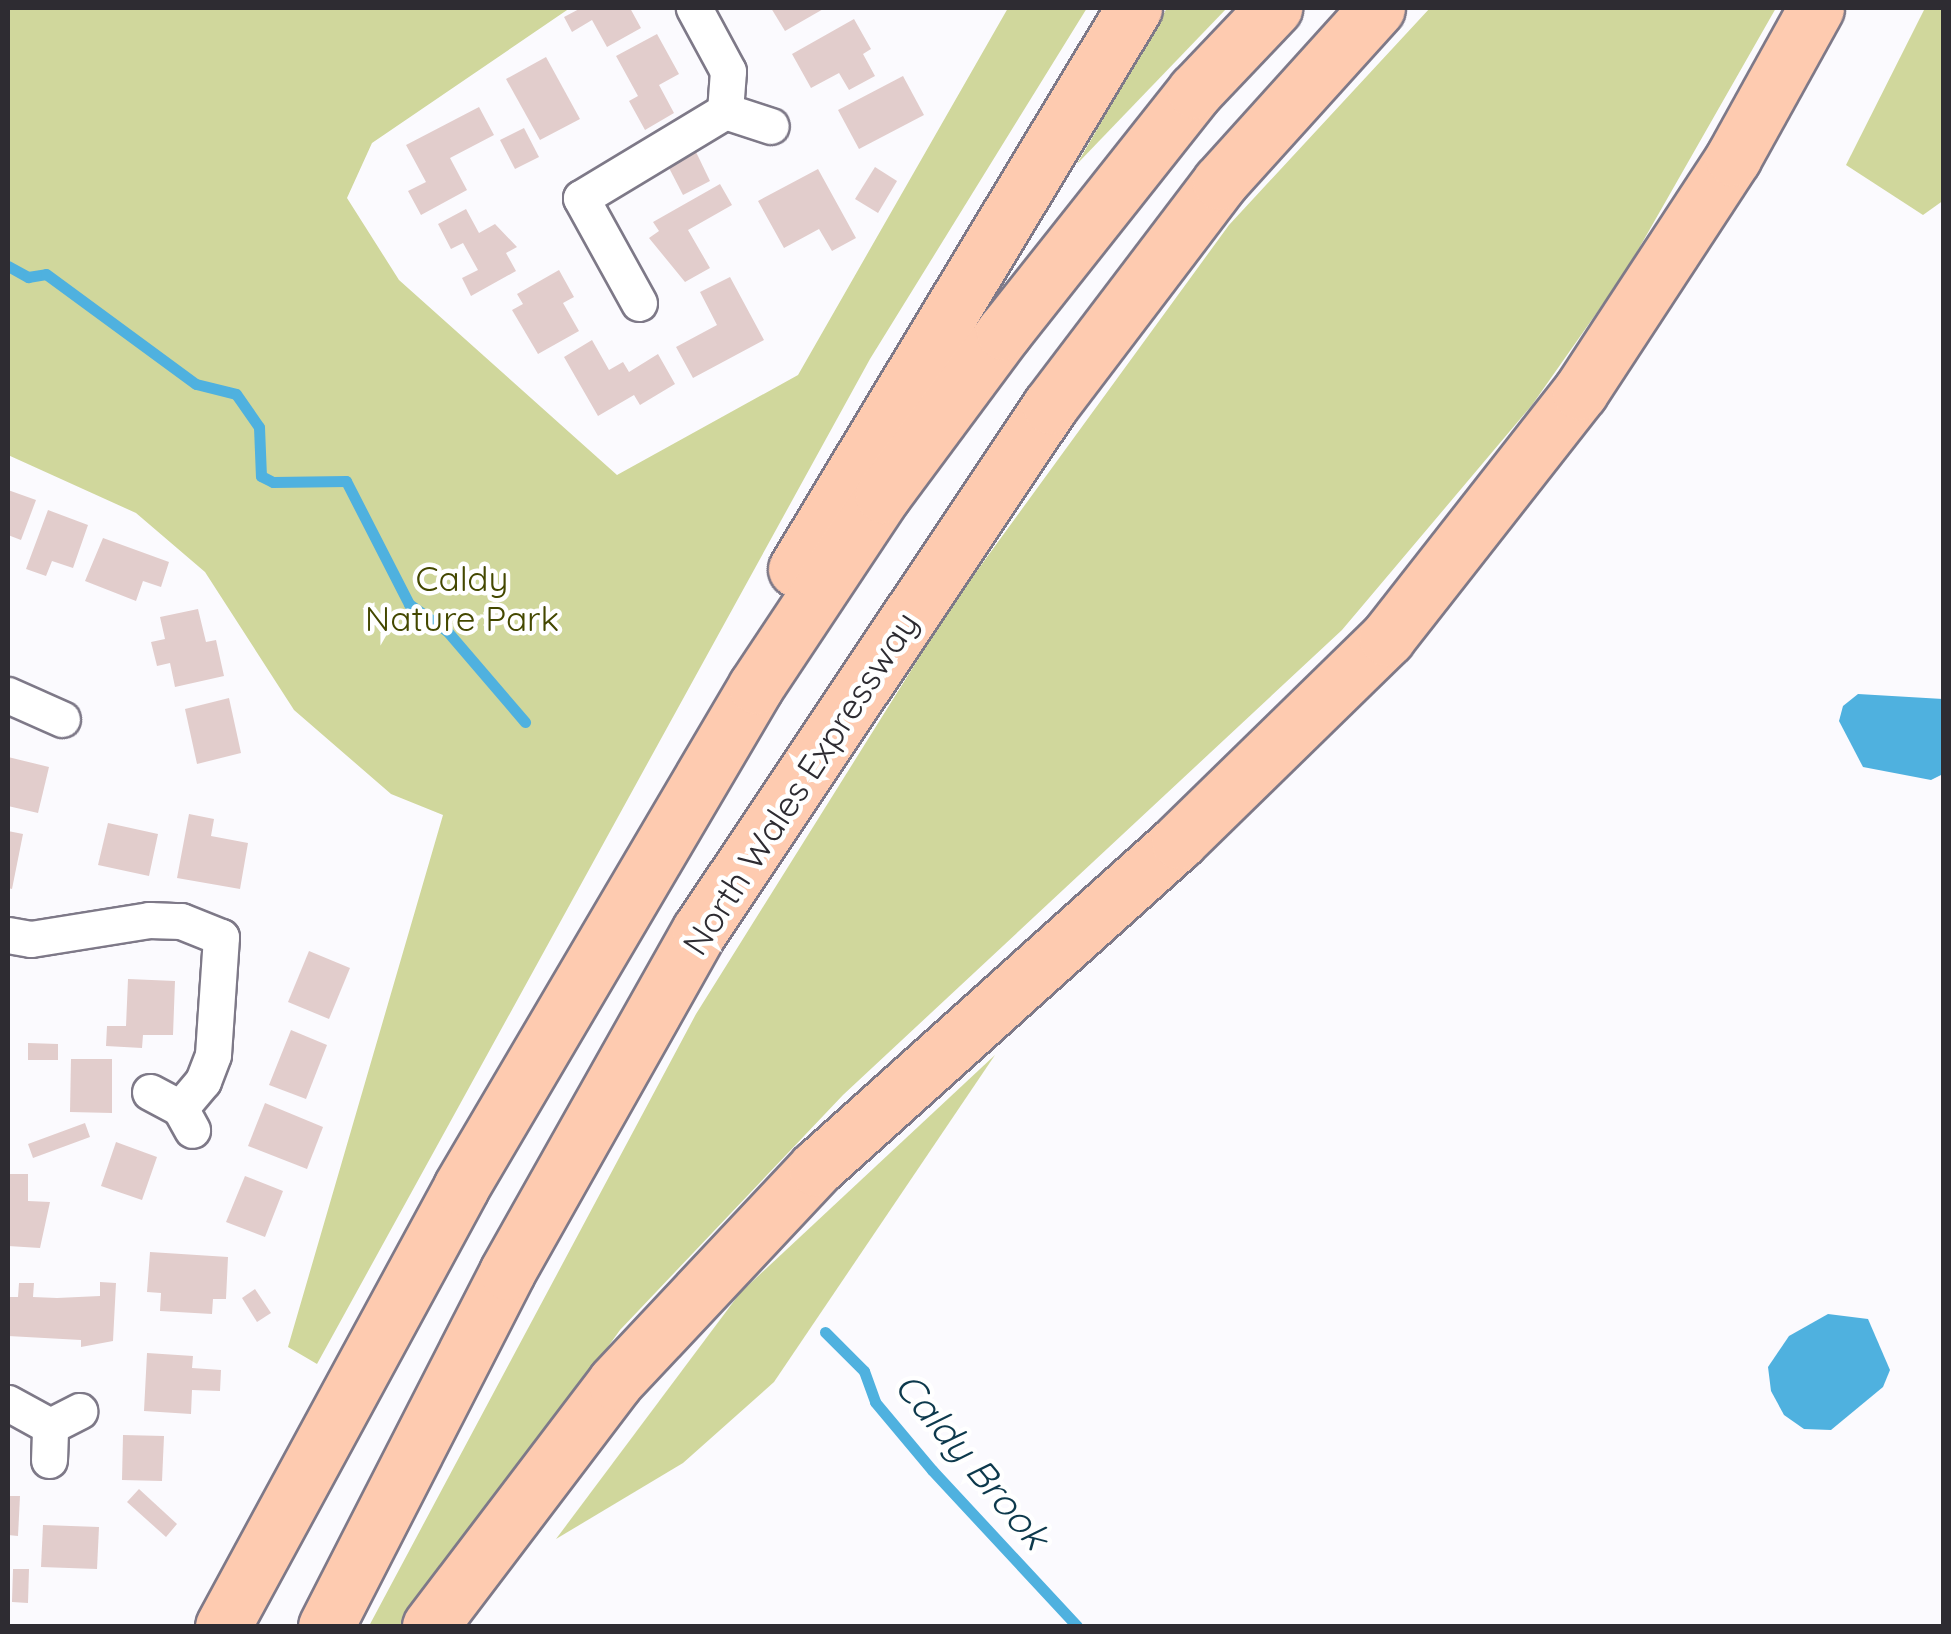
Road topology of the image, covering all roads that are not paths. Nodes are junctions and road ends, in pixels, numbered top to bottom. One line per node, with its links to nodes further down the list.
1 (694, 8): 6 (street)
2 (1134, 8): 13 (highway)
3 (1274, 8): 13 (highway)
4 (1377, 8): 17 (highway, North Wales Expressway)
5 (1816, 8): 18 (highway)
6 (726, 111): 7 (street); 8 (street)
7 (771, 126)
8 (640, 303)
9 (8, 694): 10 (street)
10 (62, 719)
11 (8, 935): 12 (street)
12 (174, 1110)
13 (460, 1186): 16 (highway)
14 (8, 1403): 15 (street)
15 (60, 1432)
16 (224, 1626)
17 (326, 1626)
18 (430, 1626)

